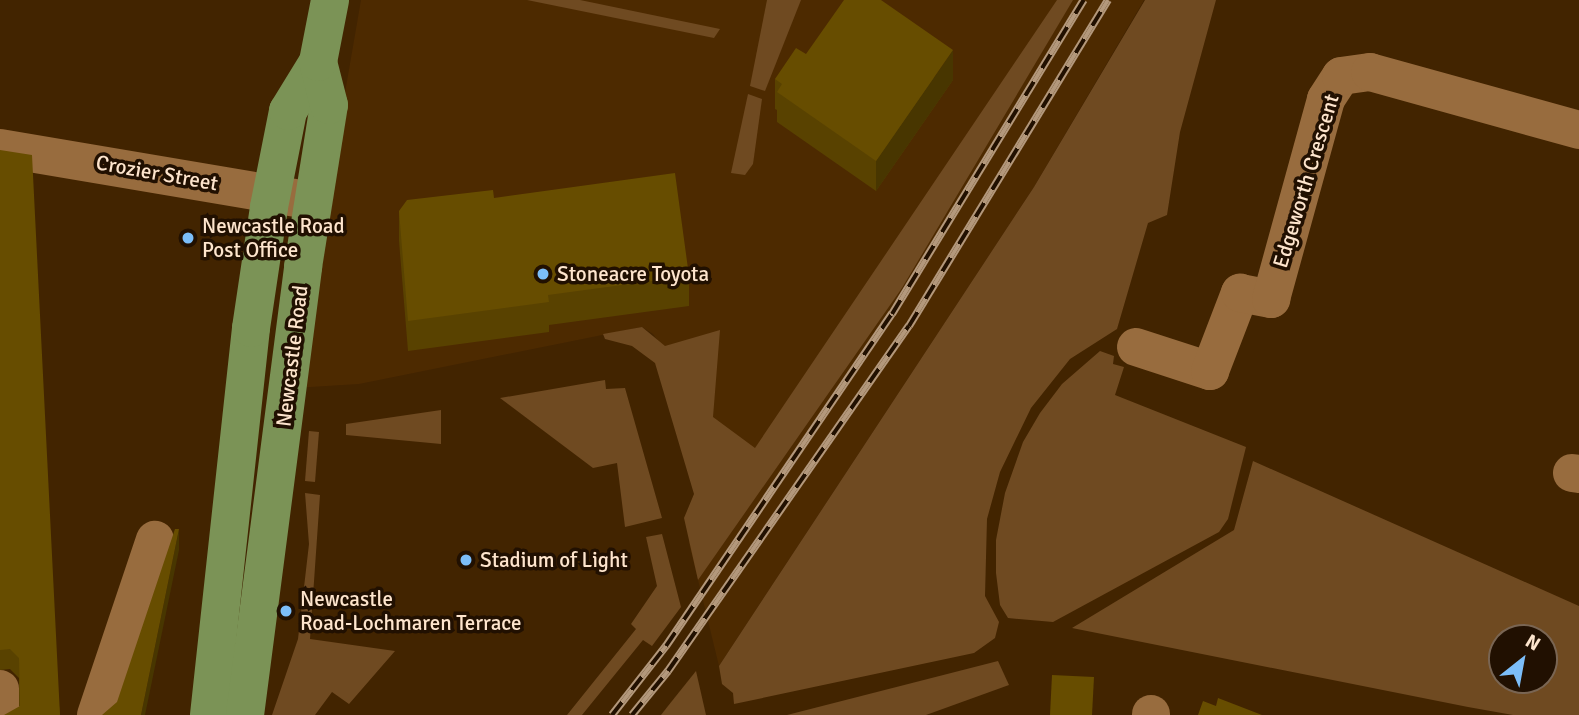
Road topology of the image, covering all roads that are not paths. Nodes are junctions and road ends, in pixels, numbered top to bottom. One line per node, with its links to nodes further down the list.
1 (330, 0): 2 (highway, Newcastle Road)
2 (318, 62): 5 (highway); 6 (highway, Newcastle Road)
3 (1579, 130): 7 (street, Edgeworth Crescent)
4 (0, 148): 5 (street, Crozier Street)
5 (271, 194): 6 (street, Crozier Street); 12 (highway)
6 (313, 201): 13 (highway, Newcastle Road)
7 (1136, 347)
8 (155, 540): 11 (street)
9 (0, 689): 10 (street)
10 (2, 715)
11 (96, 715)
12 (209, 715)
13 (245, 715)

